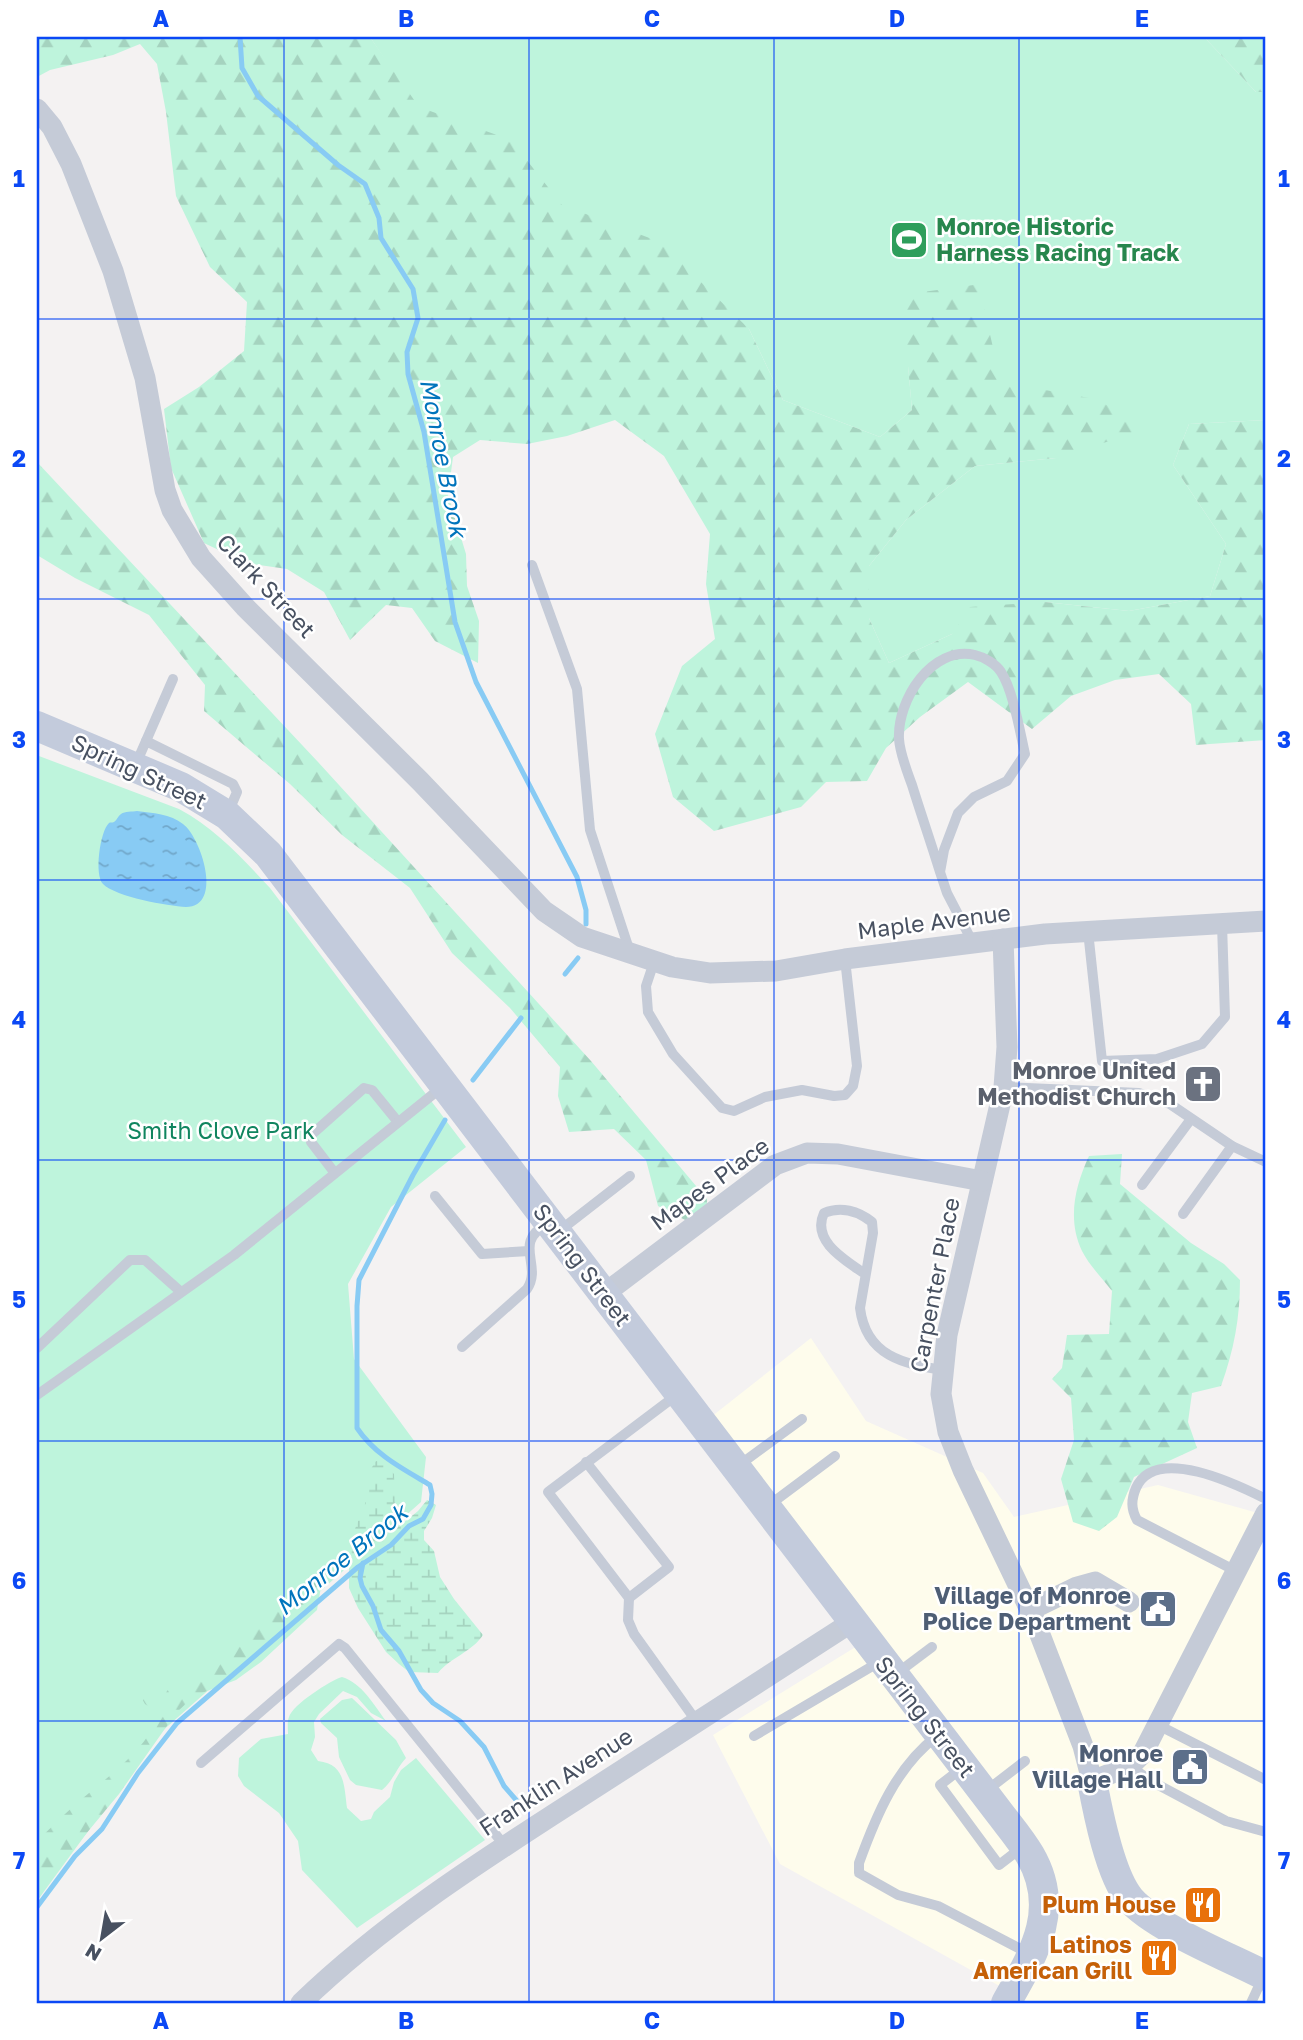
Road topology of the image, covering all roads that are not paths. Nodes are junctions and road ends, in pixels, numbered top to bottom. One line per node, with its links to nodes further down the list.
1 (37, 109): 12 (street, Clark Street)
2 (533, 565): 12 (lane)
3 (173, 679): 5 (lane)
4 (37, 726): 5 (street, Spring Street)
5 (140, 754): 15 (street, Spring Street)
6 (940, 872): 6 (lane); 11 (lane)
7 (1266, 921): 8 (street, Maple Avenue)
8 (1222, 924): 9 (street, Maple Avenue); 9 (lane)
9 (1088, 931): 10 (street, Maple Avenue)
10 (1003, 939): 11 (street, Maple Avenue); 16 (street, Carpenter Place)
11 (973, 943): 13 (street, Maple Avenue)
12 (621, 951): 14 (street, Maple Avenue)
13 (845, 959): 14 (street, Maple Avenue); 14 (lane)
14 (654, 962)
15 (444, 1085): 18 (lane); 27 (street, Spring Street)
16 (1004, 1087): 17 (lane); 23 (street, Carpenter Place)
17 (1191, 1119): 19 (lane); 24 (lane)
18 (398, 1122): 21 (lane); 21 (lane)
19 (1232, 1146): 20 (lane); 26 (lane)
20 (1266, 1162)
21 (334, 1172): 30 (lane)
22 (630, 1176): 27 (lane)
23 (982, 1181): 31 (street, Mapes Place); 34 (street, Carpenter Place)
24 (1142, 1185)
25 (435, 1196): 28 (lane)
26 (1183, 1214)
27 (554, 1228): 28 (lane); 31 (street, Spring Street)
28 (529, 1251): 32 (lane)
29 (865, 1274): 29 (lane); 34 (lane)
30 (181, 1292): 33 (lane); 35 (lane)
31 (604, 1294): 36 (street, Spring Street)
32 (462, 1347)
33 (37, 1348)
34 (943, 1370): 46 (street, Carpenter Place)
35 (37, 1393)
36 (679, 1393): 39 (lane); 40 (street, Spring Street)
37 (803, 1419): 40 (lane)
38 (835, 1456): 41 (lane)
39 (586, 1462): 44 (lane); 44 (lane)
40 (736, 1468): 41 (street, Spring Street)
41 (766, 1508): 47 (street, Spring Street)
42 (1266, 1511): 43 (street); 43 (lane)
43 (1236, 1571): 51 (street)
44 (629, 1598): 50 (lane)
45 (1129, 1602): 46 (street)
46 (1030, 1610): 59 (street, Carpenter Place)
47 (852, 1622): 49 (street, Spring Street); 50 (street, Franklin Avenue)
48 (932, 1647): 49 (lane)
49 (888, 1668): 52 (street, Spring Street); 53 (lane)
50 (697, 1722): 62 (street, Franklin Avenue)
51 (1158, 1725): 56 (street); 58 (lane)
52 (939, 1735): 57 (street, Spring Street); 64 (lane)
53 (754, 1736)
54 (1025, 1760): 60 (lane)
55 (201, 1763): 62 (lane)
56 (1130, 1766): 59 (street); 61 (lane)
57 (964, 1767): 60 (street, Spring Street); 63 (lane)
58 (1266, 1780)
59 (1092, 1781): 65 (street)
60 (984, 1792): 63 (street, Spring Street)
61 (1266, 1832)
62 (505, 1846): 66 (street, Franklin Avenue)
63 (1023, 1846): 64 (street, Spring Street)
64 (1032, 1955): 67 (street, Spring Street)
65 (1266, 1975): 68 (lane)
66 (301, 2003)
67 (1006, 2003)
68 (1251, 2003)

